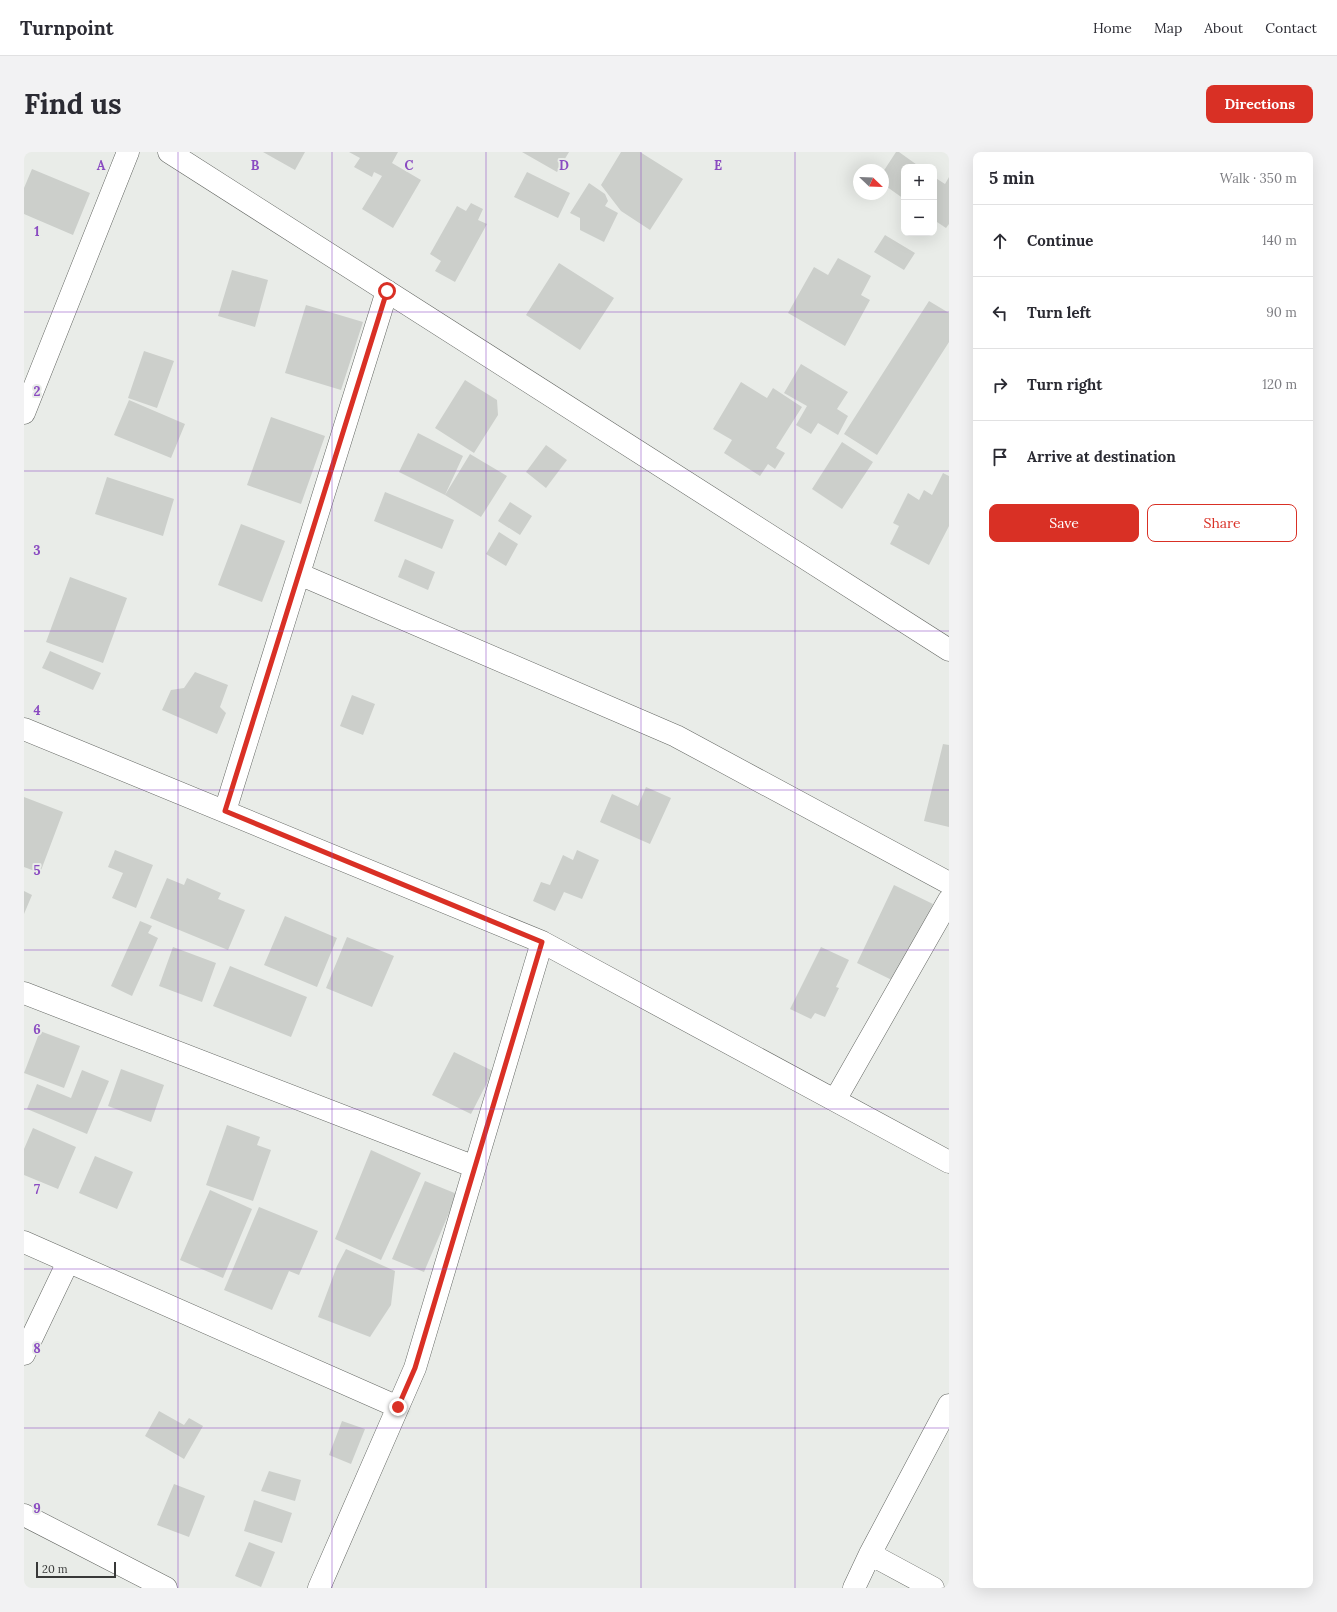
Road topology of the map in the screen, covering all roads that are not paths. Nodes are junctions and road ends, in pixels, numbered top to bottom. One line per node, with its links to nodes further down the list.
1 (128, 152): 4 (street)
2 (169, 152): 3 (street)
3 (387, 291): 5 (street); 6 (street)
4 (24, 413)
5 (299, 574): 8 (street); 9 (street)
6 (949, 650)
7 (24, 728): 8 (street)
8 (225, 811): 11 (street)
9 (949, 883)
10 (949, 900): 13 (street)
11 (542, 942): 13 (street); 15 (street)
12 (24, 993): 15 (street)
13 (835, 1100): 14 (street)
14 (949, 1162)
15 (475, 1167): 20 (street)
16 (24, 1242): 17 (street)
17 (68, 1262): 18 (street); 20 (street)
18 (24, 1354)
19 (949, 1405): 22 (street)
20 (398, 1407): 24 (street)
21 (24, 1515): 23 (street)
22 (870, 1554): 25 (street); 26 (street)
23 (166, 1588)
24 (319, 1588)
25 (854, 1588)
26 (933, 1588)

